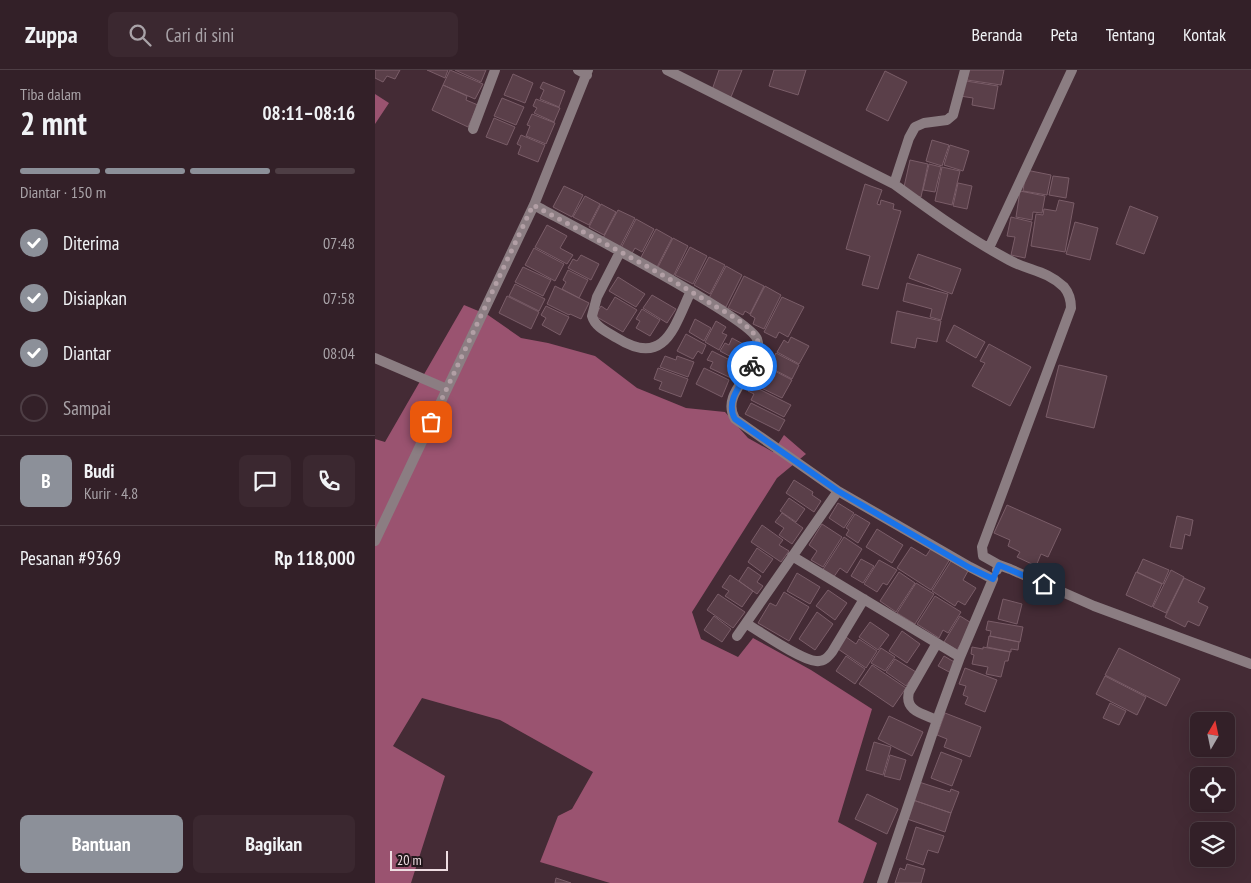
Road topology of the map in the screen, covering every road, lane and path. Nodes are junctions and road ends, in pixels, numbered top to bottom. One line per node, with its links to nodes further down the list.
1 (495, 70): 6 (street)
2 (667, 70): 7 (street)
3 (965, 70): 7 (street)
4 (1072, 70): 9 (street)
5 (585, 72): 8 (street)
6 (473, 129)
7 (893, 184): 9 (street)
8 (533, 205): 10 (street); 13 (street)
9 (989, 248): 17 (street)
10 (620, 252): 11 (street); 11 (street)
11 (691, 292): 14 (street)
12 (375, 358): 13 (street)
13 (447, 389): 15 (street)
14 (838, 491): 16 (street); 18 (street)
15 (375, 541)
16 (792, 556): 19 (street); 20 (street)
17 (999, 565): 18 (street); 24 (street)
18 (993, 579): 23 (street)
19 (864, 600): 20 (street); 22 (street)
20 (747, 624): 21 (street)
21 (737, 636)
22 (937, 644): 23 (street); 25 (street)
23 (960, 657): 25 (street)
24 (1251, 664)
25 (937, 720): 26 (street)
26 (883, 883)

